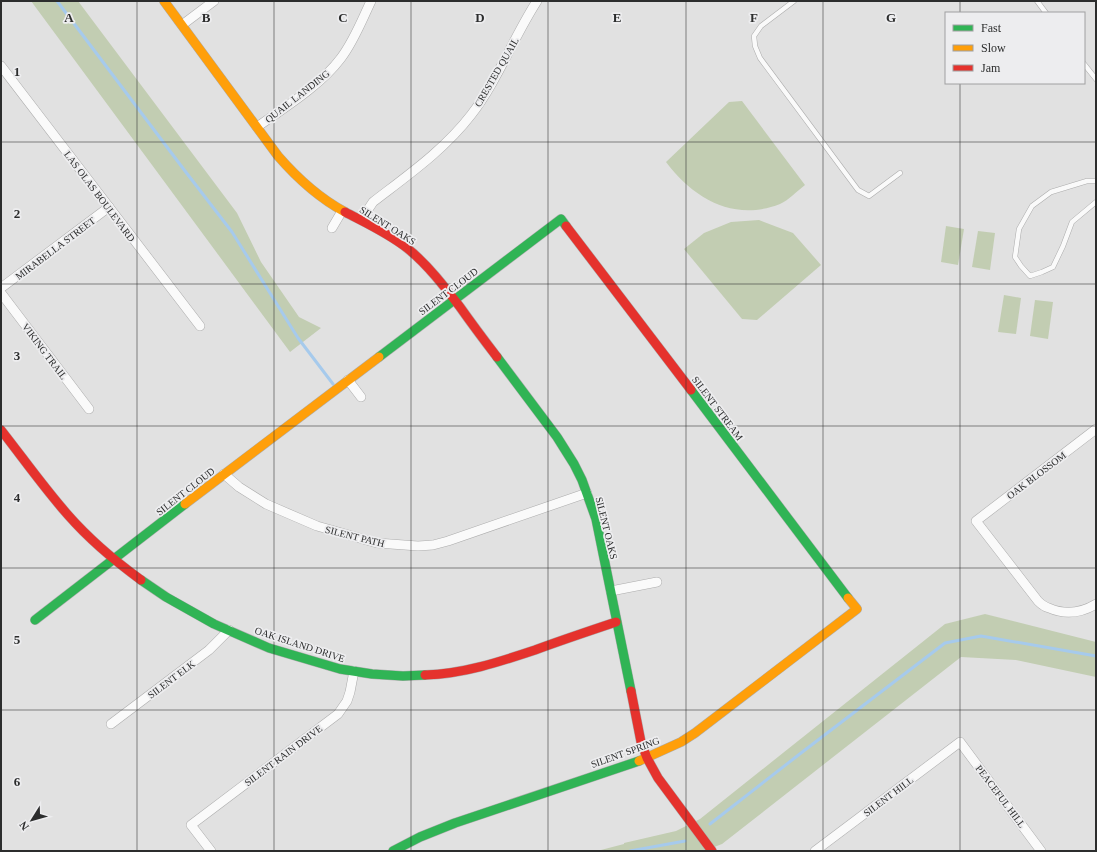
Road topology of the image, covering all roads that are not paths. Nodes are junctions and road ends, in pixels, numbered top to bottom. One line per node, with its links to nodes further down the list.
1 (164, 1): 8 (street, SILENT OAKS)
2 (214, 1): 8 (street)
3 (371, 1): 12 (street, QUAIL LANDING)
4 (537, 1): 19 (street, CRESTED QUAIL)
5 (794, 1): 13 (lane)
6 (1037, 1): 7 (lane)
7 (1045, 12)
8 (182, 25): 12 (street, SILENT OAKS)
9 (1085, 65): 11 (lane)
10 (1, 66): 16 (street, LAS OLAS BOULEVARD)
11 (1096, 79)
12 (257, 127): 17 (street, SILENT OAKS)
13 (900, 173)
14 (1096, 181): 15 (lane)
15 (1096, 202)
16 (109, 207): 21 (street, MIRABELLA STREET); 24 (street, LAS OLAS BOULEVARD)
17 (342, 211): 19 (street, SILENT OAKS); 20 (street)
18 (561, 219): 23 (street, SILENT CLOUD); 36 (street, SILENT STREAM)
19 (363, 220): 23 (street, SILENT OAKS)
20 (332, 228)
21 (1, 288)
22 (1, 293): 27 (street, VIKING TRAIL)
23 (454, 300): 25 (street, SILENT CLOUD); 31 (street, SILENT OAKS)
24 (200, 326)
25 (348, 380): 26 (street); 30 (street, SILENT CLOUD)
26 (361, 397)
27 (89, 409)
28 (1, 430): 32 (street, OAK ISLAND DRIVE)
29 (1096, 430): 35 (street, OAK BLOSSOM)
30 (224, 474): 31 (street, SILENT PATH); 32 (street, SILENT CLOUD)
31 (587, 493): 34 (street, SILENT OAKS)
32 (115, 559): 37 (street, SILENT CLOUD); 39 (street, OAK ISLAND DRIVE)
33 (657, 582): 34 (street)
34 (611, 592): 38 (street, SILENT OAKS)
35 (1096, 604)
36 (857, 609): 43 (street, SILENT SPRING)
37 (34, 620)
38 (616, 622): 40 (street, OAK ISLAND DRIVE); 43 (street, SILENT OAKS)
39 (229, 630): 40 (street, OAK ISLAND DRIVE); 41 (street, SILENT ELK)
40 (354, 671): 44 (street, SILENT RAIN DRIVE)
41 (111, 724)
42 (960, 742): 47 (street, SILENT HILL); 48 (street, PEACEFUL HILL)
43 (647, 758): 45 (street, SILENT SPRING); 46 (street, SILENT OAKS)
44 (211, 851)
45 (393, 851)
46 (712, 851)
47 (816, 851)
48 (1041, 851)

